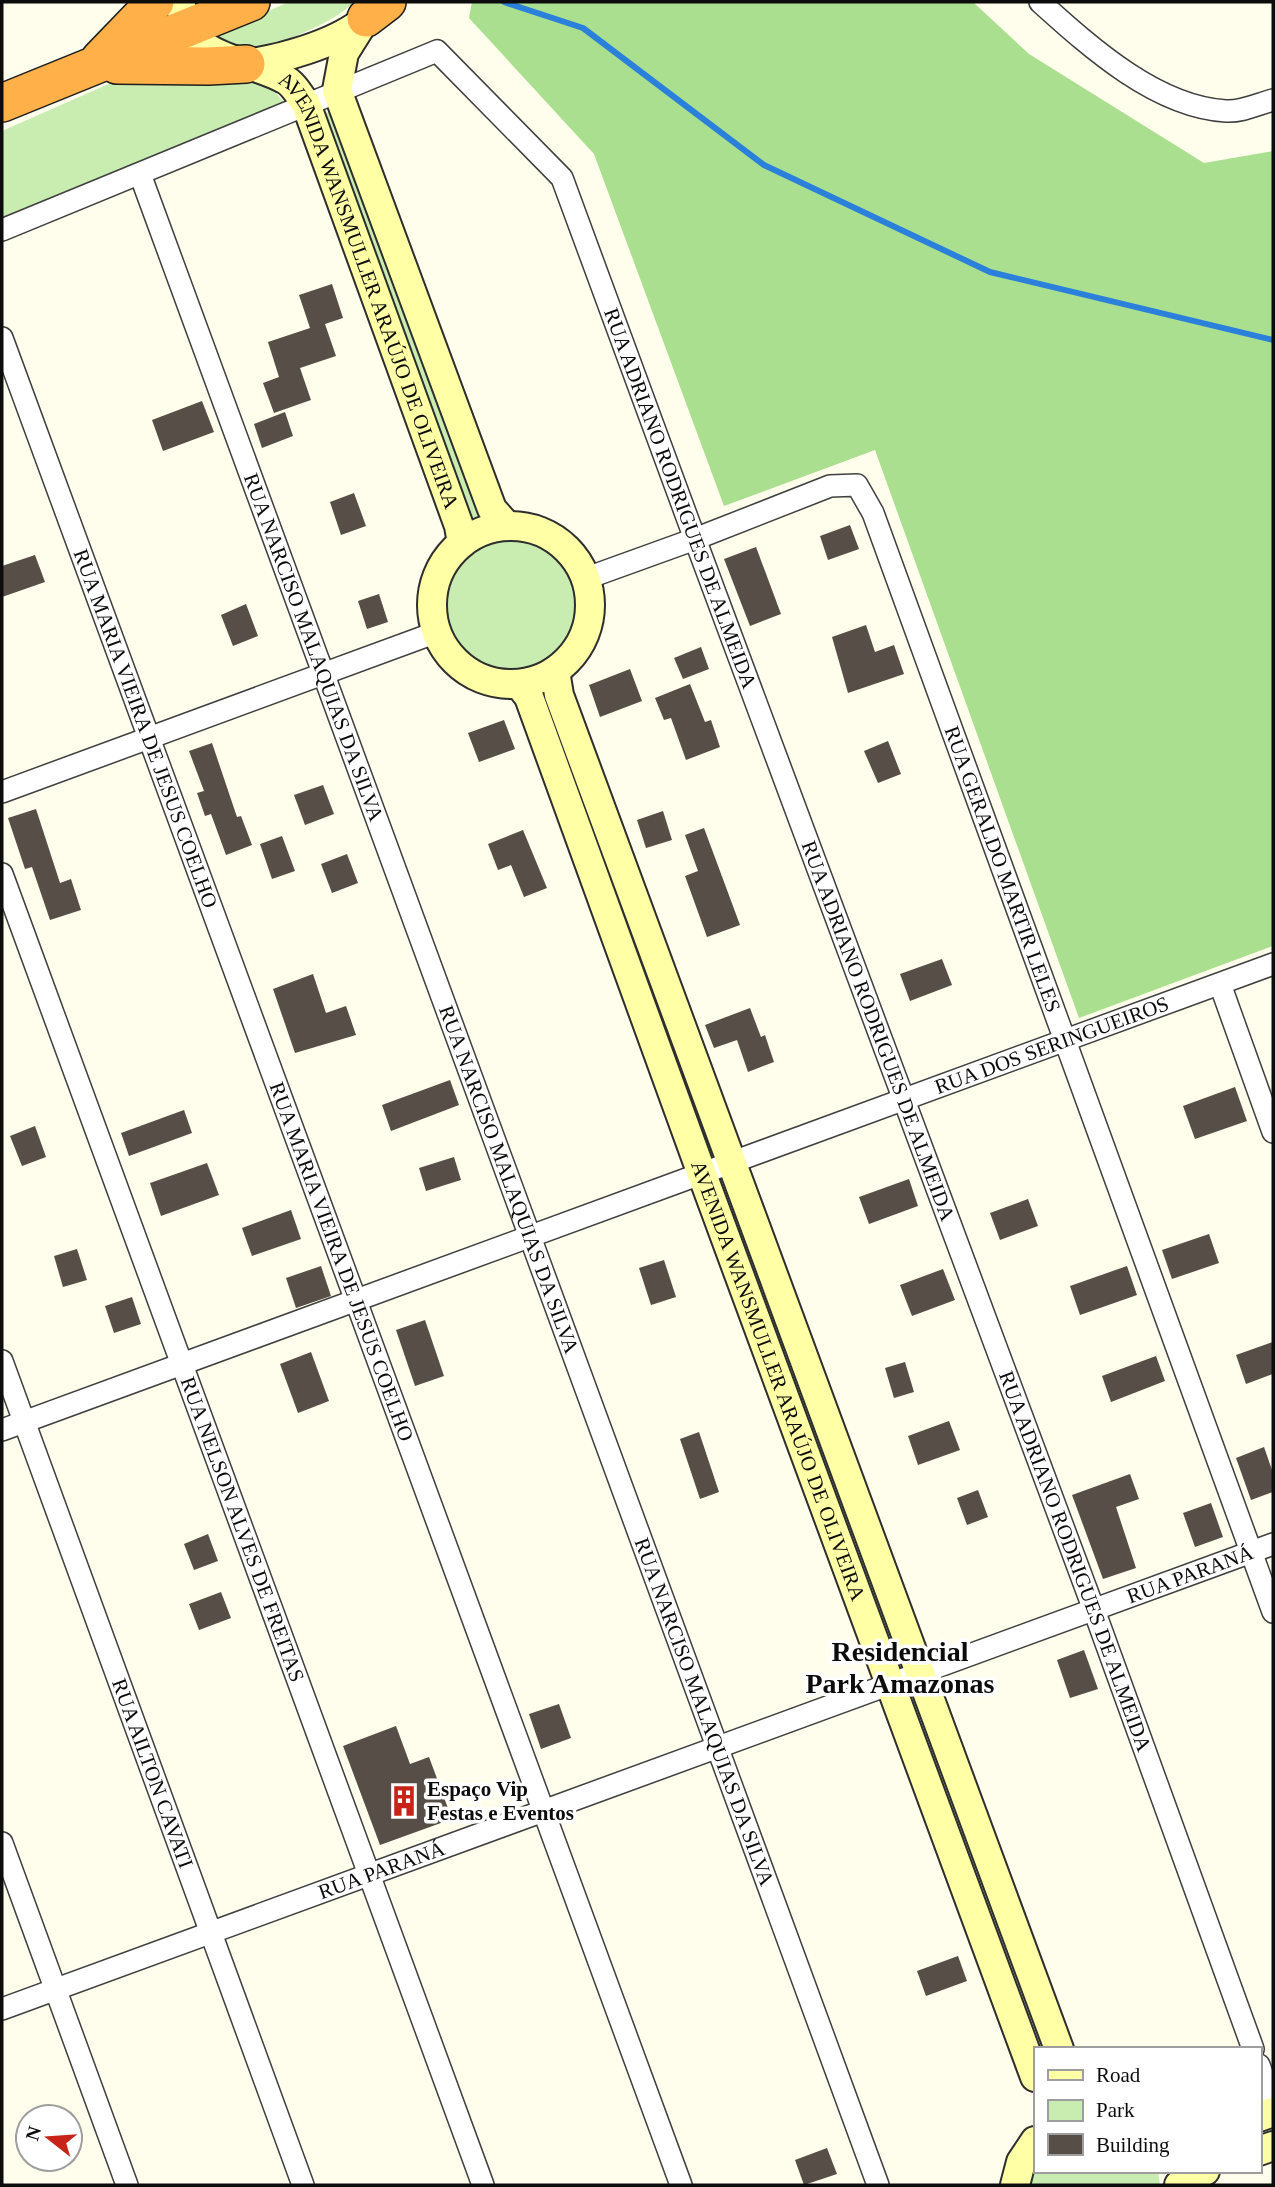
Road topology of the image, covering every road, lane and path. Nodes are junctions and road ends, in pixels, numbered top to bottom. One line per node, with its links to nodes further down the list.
1 (155, 2): 7 (highway)
2 (251, 2): 5 (highway)
3 (1046, 3): 9 (street)
4 (375, 7): 6 (street); 8 (street)
5 (184, 15): 6 (street, AVENIDA WANSMULLER ARAÚJO DE OLIVEIRA); 7 (highway)
6 (246, 64): 7 (highway); 11 (street, AVENIDA WANSMULLER ARAÚJO DE OLIVEIRA)
7 (95, 65): 10 (highway)
8 (337, 90): 11 (street); 15 (street, AVENIDA WANSMULLER ARAÚJO DE OLIVEIRA); 16 (street, RUA ADRIANO RODRIGUES DE ALMEIDA)
9 (1273, 100)
10 (2, 103)
11 (306, 103): 12 (street); 17 (street, AVENIDA WANSMULLER ARAÚJO DE OLIVEIRA)
12 (140, 174): 13 (street); 21 (street, RUA NARCISO MALAQUIAS DA SILVA)
13 (2, 230)
14 (2, 338): 23 (street, RUA MARIA VIEIRA DE JESUS COELHO)
15 (507, 526): 17 (street, AVENIDA WANSMULLER ARAÚJO DE OLIVEIRA); 18 (street, AVENIDA WANSMULLER ARAÚJO DE OLIVEIRA)
16 (695, 539): 18 (street); 28 (street, RUA GERALDO MARTIR LELES); 29 (street, RUA ADRIANO RODRIGUES DE ALMEIDA)
17 (462, 543): 19 (street, AVENIDA WANSMULLER ARAÚJO DE OLIVEIRA)
18 (587, 578): 20 (street, AVENIDA WANSMULLER ARAÚJO DE OLIVEIRA)
19 (437, 632): 21 (street); 22 (street, AVENIDA WANSMULLER ARAÚJO DE OLIVEIRA)
20 (555, 671): 22 (street, AVENIDA WANSMULLER ARAÚJO DE OLIVEIRA); 31 (street, AVENIDA WANSMULLER ARAÚJO DE OLIVEIRA)
21 (322, 674): 23 (street); 33 (street, RUA NARCISO MALAQUIAS DA SILVA)
22 (519, 684): 32 (street, AVENIDA WANSMULLER ARAÚJO DE OLIVEIRA)
23 (149, 738): 24 (street); 34 (street, RUA MARIA VIEIRA DE JESUS COELHO)
24 (2, 792)
25 (2, 874): 36 (street, RUA NELSON ALVES DE FREITAS)
26 (1273, 964): 27 (street, RUA DOS SERINGUEIROS)
27 (1220, 984): 28 (street, RUA DOS SERINGUEIROS); 30 (street)
28 (1064, 1041): 29 (street, RUA DOS SERINGUEIROS); 40 (street, RUA GERALDO MARTIR LELES)
29 (904, 1101): 31 (street, RUA DOS SERINGUEIROS); 41 (street, RUA ADRIANO RODRIGUES DE ALMEIDA)
30 (1273, 1132)
31 (732, 1163): 32 (street, RUA DOS SERINGUEIROS); 43 (street, AVENIDA WANSMULLER ARAÚJO DE OLIVEIRA)
32 (702, 1174): 33 (street, RUA DOS SERINGUEIROS); 44 (street, AVENIDA WANSMULLER ARAÚJO DE OLIVEIRA)
33 (530, 1237): 34 (street, RUA DOS SERINGUEIROS); 45 (street, RUA NARCISO MALAQUIAS DA SILVA)
34 (358, 1301): 36 (street, RUA DOS SERINGUEIROS); 46 (street, RUA MARIA VIEIRA DE JESUS COELHO)
35 (2, 1361): 37 (street, RUA AILTON CAVATI)
36 (180, 1364): 37 (street, RUA DOS SERINGUEIROS); 48 (street, RUA NELSON ALVES DE FREITAS)
37 (24, 1422): 38 (street, RUA DOS SERINGUEIROS); 49 (street, RUA AILTON CAVATI)
38 (2, 1430)
39 (1273, 1544): 40 (street, RUA PARANÁ)
40 (1251, 1552): 41 (street, RUA PARANÁ); 42 (street, RUA GERALDO MARTIR LELES)
41 (1094, 1610): 43 (street, RUA PARANÁ); 53 (street, RUA ADRIANO RODRIGUES DE ALMEIDA)
42 (1273, 1612)
43 (919, 1673): 44 (street, RUA PARANÁ); 52 (street, AVENIDA WANSMULLER ARAÚJO DE OLIVEIRA)
44 (890, 1684): 45 (street, RUA PARANÁ); 55 (street, AVENIDA WANSMULLER ARAÚJO DE OLIVEIRA)
45 (717, 1748): 46 (street, RUA PARANÁ); 63 (street, RUA NARCISO MALAQUIAS DA SILVA)
46 (544, 1811): 48 (street, RUA PARANÁ); 62 (street, RUA MARIA VIEIRA DE JESUS COELHO)
47 (2, 1843): 50 (street)
48 (370, 1874): 49 (street, RUA PARANÁ); 61 (street, RUA NELSON ALVES DE FREITAS)
49 (212, 1932): 50 (street, RUA PARANÁ); 60 (street, RUA AILTON CAVATI)
50 (56, 1989): 51 (street, RUA PARANÁ); 59 (street)
51 (2, 2009)
52 (1058, 2047)
53 (1252, 2047)
54 (1261, 2071): 56 (street)
55 (1034, 2074)
56 (1273, 2104)
57 (1034, 2142): 64 (street)
58 (1200, 2173): 65 (street)
59 (127, 2185)
60 (303, 2185)
61 (483, 2185)
62 (681, 2185)
63 (878, 2185)
64 (1015, 2185)
65 (1179, 2185)

